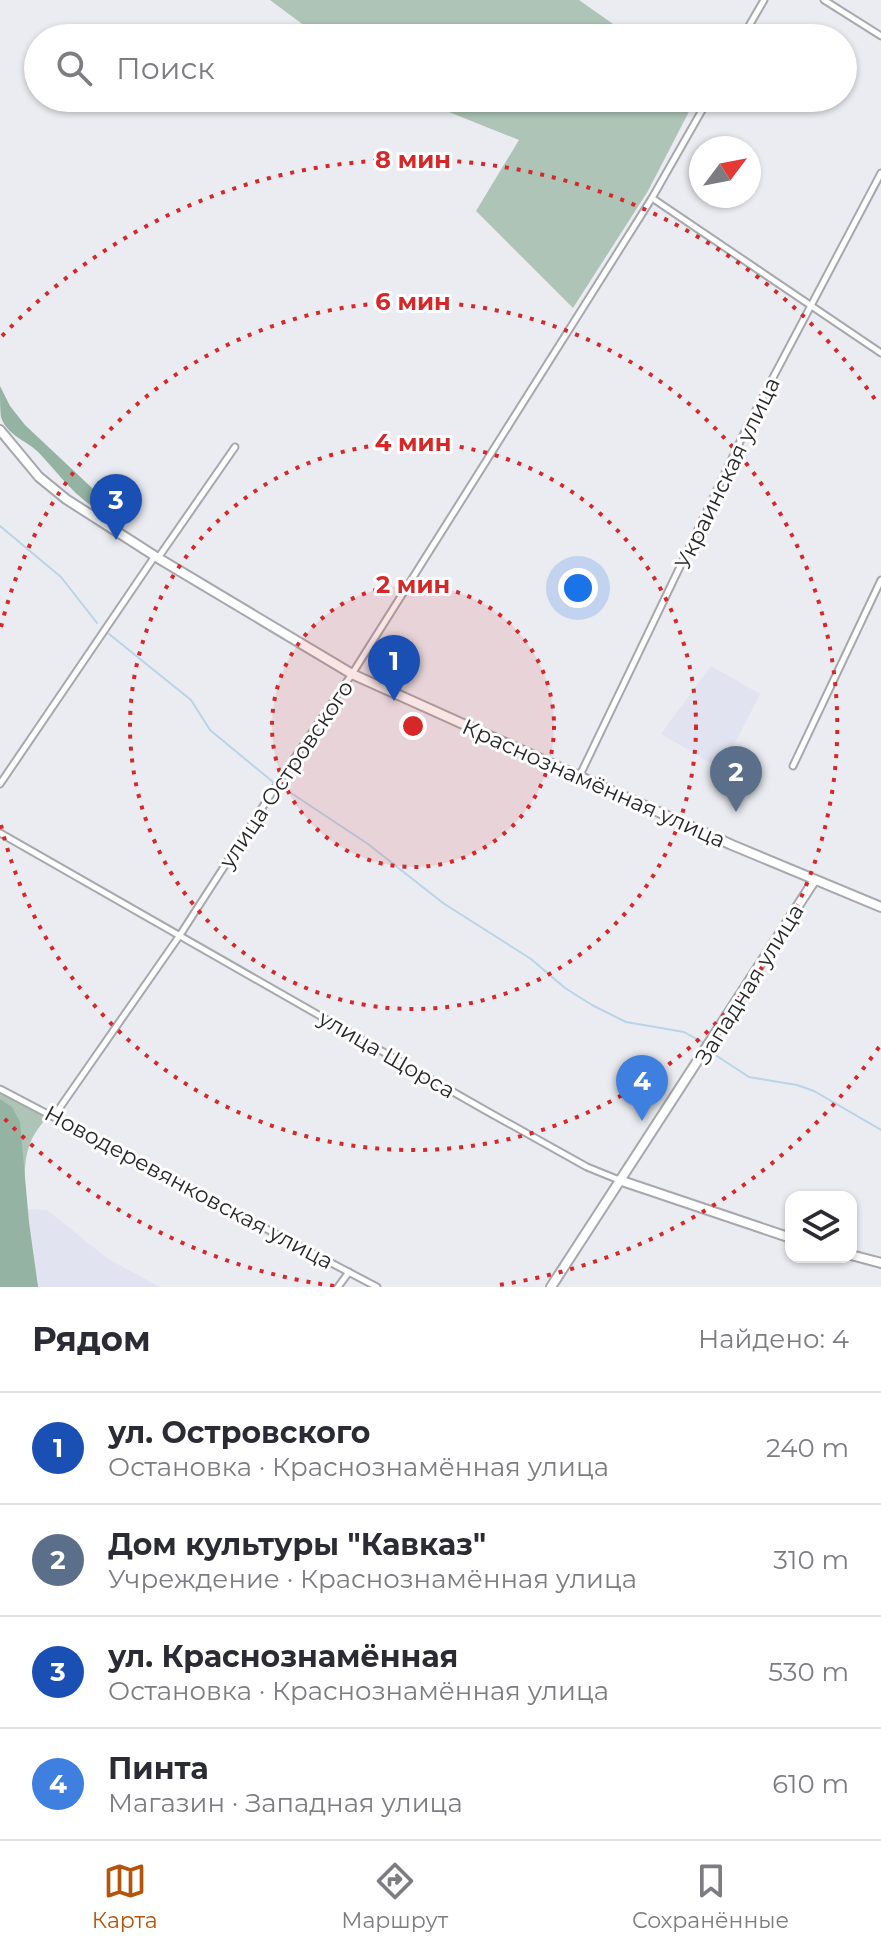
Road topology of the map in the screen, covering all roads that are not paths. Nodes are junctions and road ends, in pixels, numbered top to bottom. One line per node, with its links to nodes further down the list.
1 (764, 0): 3 (street)
2 (824, 0): 4 (street)
3 (750, 24)
4 (881, 36)
5 (701, 112): 7 (street, улица Островского)
6 (881, 173): 8 (street, Украинская улица)
7 (652, 198): 8 (street); 14 (street, улица Островского)
8 (812, 308): 9 (street); 16 (street, Украинская улица)
9 (881, 353)
10 (0, 430): 12 (main road, Краснознамённая улица)
11 (235, 447): 12 (street)
12 (156, 557): 14 (main road, Краснознамённая улица); 17 (street)
13 (881, 580): 15 (street)
14 (352, 674): 16 (main road, Краснознамённая улица); 21 (street, улица Островского)
15 (793, 766)
16 (579, 776): 19 (main road, Краснознамённая улица)
17 (0, 784)
18 (0, 833): 21 (street, улица Щорса)
19 (814, 881): 20 (main road, Краснознамённая улица); 24 (main road, Западная улица)
20 (881, 907)
21 (180, 935): 23 (street, улица Островского); 24 (street, улица Щорса)
22 (0, 1089): 23 (street, Новодеревянковская улица)
23 (54, 1116): 28 (street, Новодеревянковская улица)
24 (619, 1180): 25 (main road, улица Щорса); 31 (main road, Западная улица)
25 (785, 1236)
26 (857, 1257): 27 (main road)
27 (881, 1263)
28 (349, 1272): 29 (street); 30 (street, Новодеревянковская улица)
29 (338, 1287)
30 (377, 1287)
31 (551, 1287)

